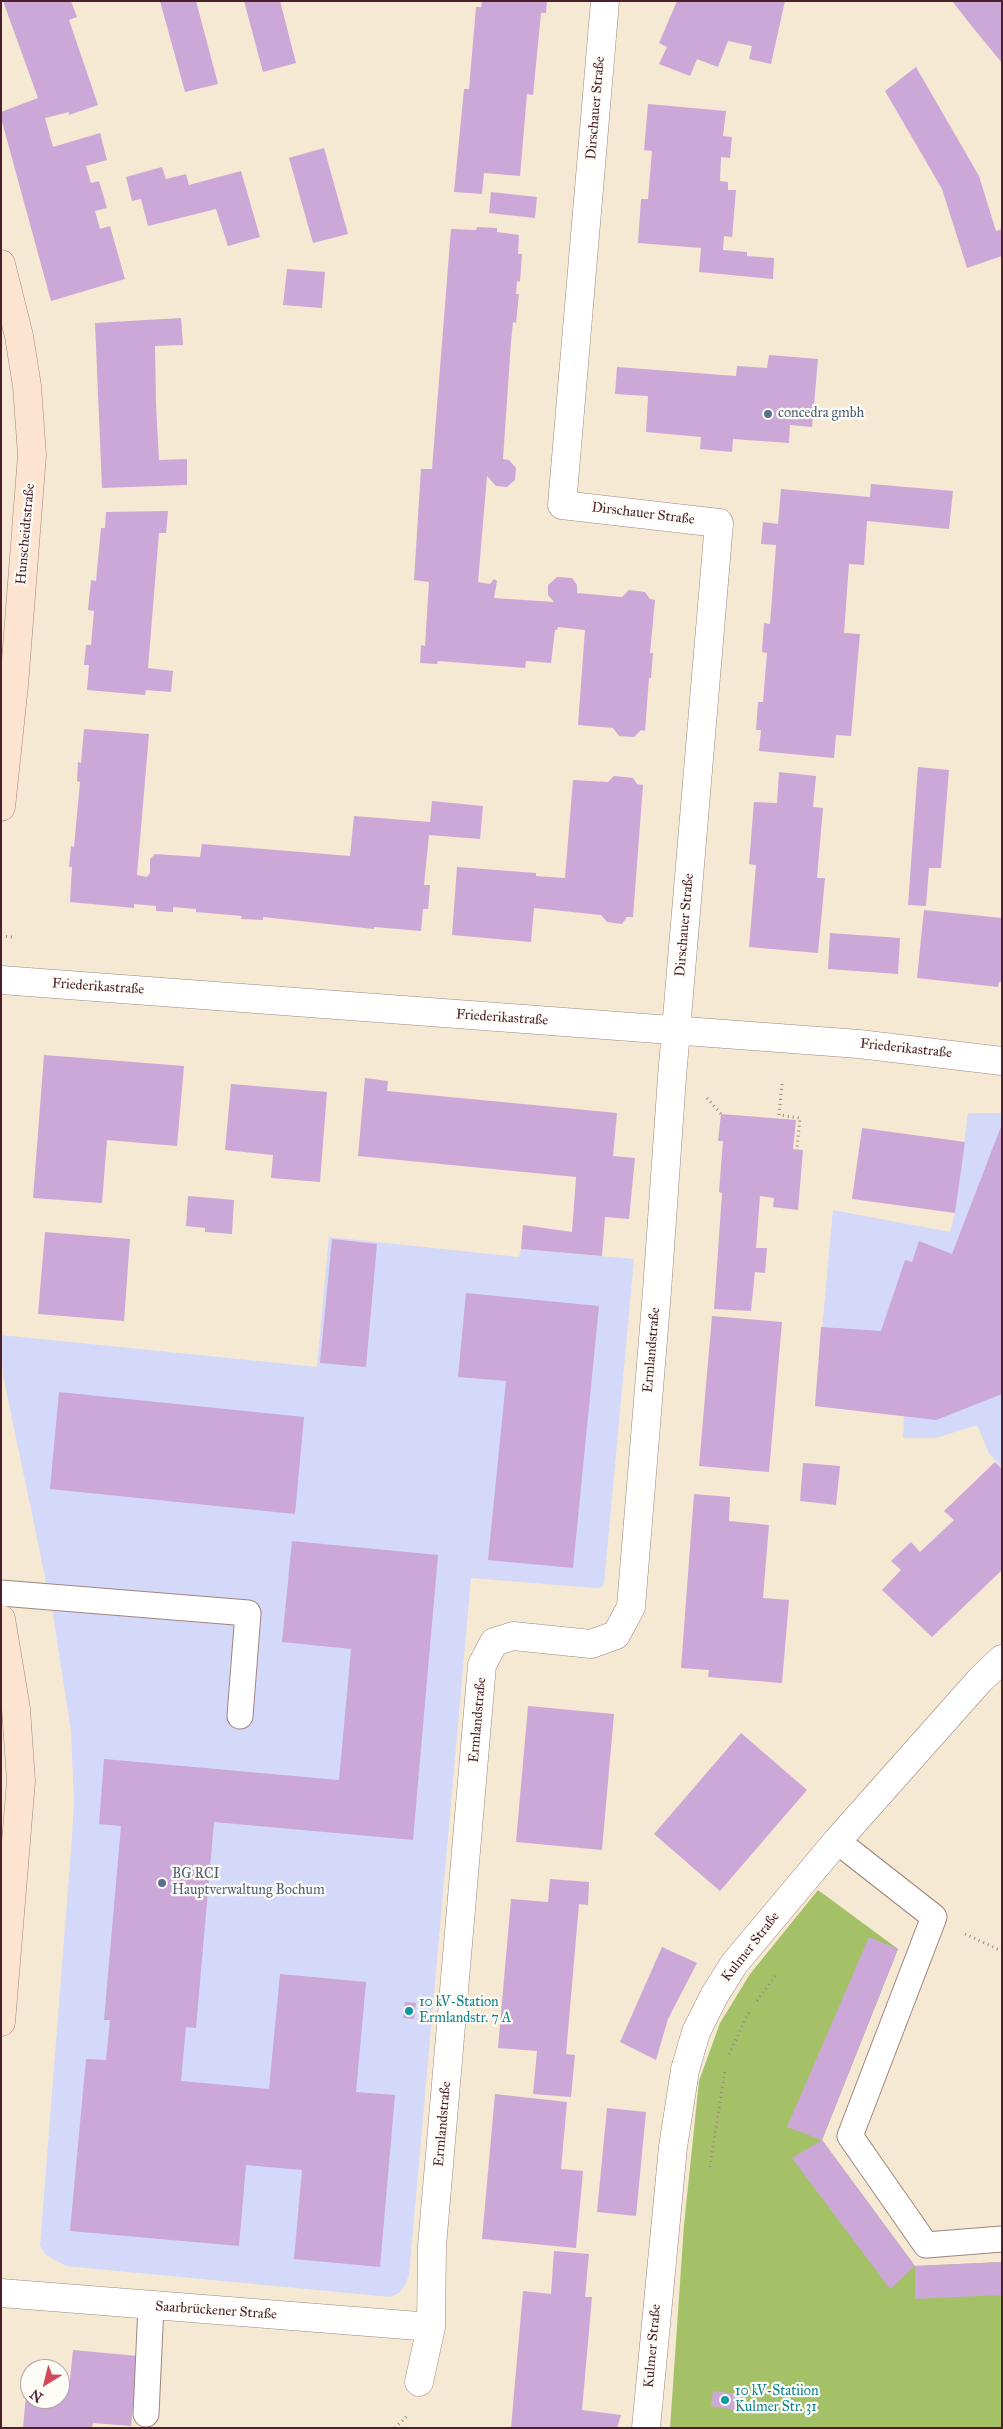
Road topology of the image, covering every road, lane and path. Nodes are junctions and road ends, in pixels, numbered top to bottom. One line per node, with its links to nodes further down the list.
1 (604, 1): 7 (street, Dirschauer Straße)
2 (1, 264): 3 (street, Hunscheidtstraße)
3 (1, 807)
4 (1, 936): 5 (path)
5 (12, 937)
6 (1, 980): 7 (street, Friederikastraße)
7 (676, 1031): 8 (street, Friederikastraße); 25 (street, Ermlandstraße)
8 (1002, 1061)
9 (782, 1084): 10 (path)
10 (798, 1149)
11 (1, 1593): 15 (lane)
12 (1, 1619): 13 (street)
13 (4, 1647): 18 (street)
14 (1002, 1659): 16 (street, Kulmer Straße)
15 (240, 1716)
16 (837, 1842): 22 (lane); 28 (street, Kulmer Straße)
17 (776, 1974): 19 (path)
18 (1, 2022)
19 (727, 2060)
20 (726, 2069): 21 (path)
21 (709, 2171)
22 (1002, 2240)
23 (1, 2293): 24 (street, Saarbrückener Straße)
24 (151, 2306): 25 (street, Saarbrückener Straße); 27 (lane)
25 (431, 2327): 26 (street, Ermlandstraße)
26 (419, 2382)
27 (146, 2414)
28 (646, 2428)

